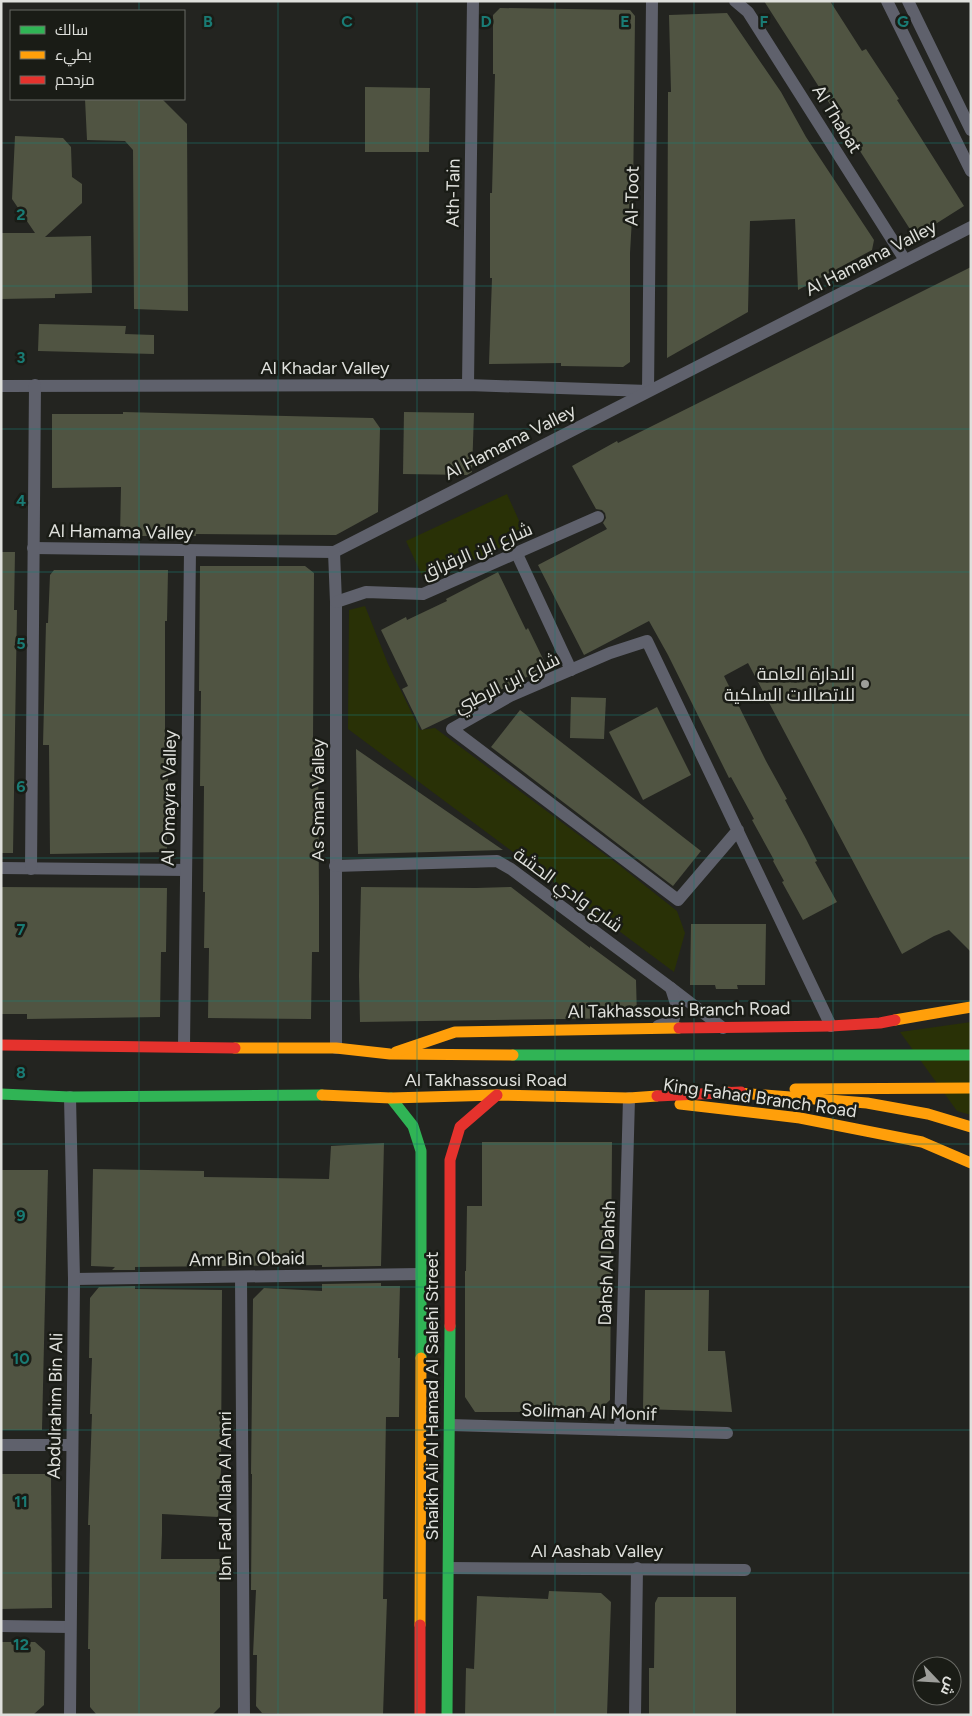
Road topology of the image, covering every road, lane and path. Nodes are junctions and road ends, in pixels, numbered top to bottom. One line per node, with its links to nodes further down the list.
1 (473, 1): 11 (street, Ath-Tain)
2 (652, 1): 13 (street, Al-Toot)
3 (735, 1): 9 (street, Al Thabat)
4 (887, 1): 7 (street)
5 (908, 1): 6 (street)
6 (971, 130)
7 (971, 171)
8 (971, 227): 9 (street, Al Hamama Valley)
9 (906, 260): 13 (street, Al Hamama Valley)
10 (35, 385): 11 (street, Al Khadar Valley); 12 (street, Al Khadar Valley); 15 (street)
11 (468, 385): 13 (street, Al Khadar Valley)
12 (1, 386)
13 (648, 391): 17 (street, Al Hamama Valley)
14 (598, 517): 18 (street, شارع ابن الرقراق)
15 (33, 548): 16 (street, Al Hamama Valley); 24 (street)
16 (190, 551): 17 (street, Al Hamama Valley); 25 (street, Al Omayra Valley)
17 (334, 552): 19 (street, As Sman Valley)
18 (517, 554): 19 (street, شارع ابن الرقراق); 20 (street)
19 (336, 602): 22 (street, As Sman Valley)
20 (571, 670): 21 (street, شارع ابن الرطبي); 21 (street, شارع ابن الرطبي)
21 (738, 830): 28 (street, شارع ابن الرطبي)
22 (335, 866): 26 (street, شارع وادي الحشة); 33 (street, As Sman Valley)
23 (1, 868): 24 (street)
24 (30, 868): 25 (street)
25 (186, 870): 32 (street, Al Omayra Valley)
26 (671, 988): 29 (street); 30 (street, شارع وادي الحشة)
27 (971, 1007): 28 (main road, Al Takhassousi Branch Road)
28 (831, 1026): 30 (main road, Al Takhassousi Branch Road)
29 (648, 1028): 30 (main road, Al Takhassousi Branch Road); 34 (main road, Al Takhassousi Branch Road)
30 (723, 1028)
31 (1, 1045): 32 (main road, Al Takhassousi Road)
32 (184, 1046): 33 (main road, Al Takhassousi Road)
33 (336, 1048): 34 (main road, Al Takhassousi Road)
34 (390, 1054): 35 (main road, Al Takhassousi Road)
35 (971, 1055)
36 (971, 1088): 37 (main road, Al Takhassousi Road)
37 (725, 1092): 42 (main road, Al Takhassousi Road); 43 (main road)
38 (1, 1094): 40 (main road, Al Takhassousi Road)
39 (497, 1095): 41 (main road, Al Takhassousi Road); 42 (main road, Al Takhassousi Road); 48 (main road, Shaikh Ali Al Hamad Al Salehi Street)
40 (70, 1097): 41 (main road, Al Takhassousi Road); 47 (street, Abdulrahim Bin Ali)
41 (390, 1098): 45 (main road, Shaikh Ali Al Hamad Al Salehi Street)
42 (629, 1098): 44 (main road, King Fahad Branch Road); 49 (street, Dahsh Al Dahsh)
43 (971, 1126)
44 (971, 1163)
45 (420, 1274): 46 (street, Amr Bin Obaid); 60 (main road, Shaikh Ali Al Hamad Al Salehi Street)
46 (241, 1277): 47 (street, Amr Bin Obaid); 59 (street, Ibn Fadl Allah Al Amri)
47 (74, 1279): 52 (street, Abdulrahim Bin Ali)
48 (450, 1425): 49 (street, Soliman Al Monif); 53 (main road, Shaikh Ali Al Hamad Al Salehi Street)
49 (620, 1430): 50 (street, Soliman Al Monif)
50 (727, 1433)
51 (1, 1445): 52 (street)
52 (72, 1446): 57 (street, Abdulrahim Bin Ali)
53 (449, 1568): 54 (street, Al Aashab Valley); 61 (main road, Shaikh Ali Al Hamad Al Salehi Street)
54 (637, 1568): 55 (street, Al Aashab Valley); 62 (street)
55 (745, 1570)
56 (1, 1626): 57 (street)
57 (70, 1627): 58 (street, Abdulrahim Bin Ali)
58 (70, 1715)
59 (244, 1715)
60 (420, 1715)
61 (447, 1715)
62 (634, 1715)

